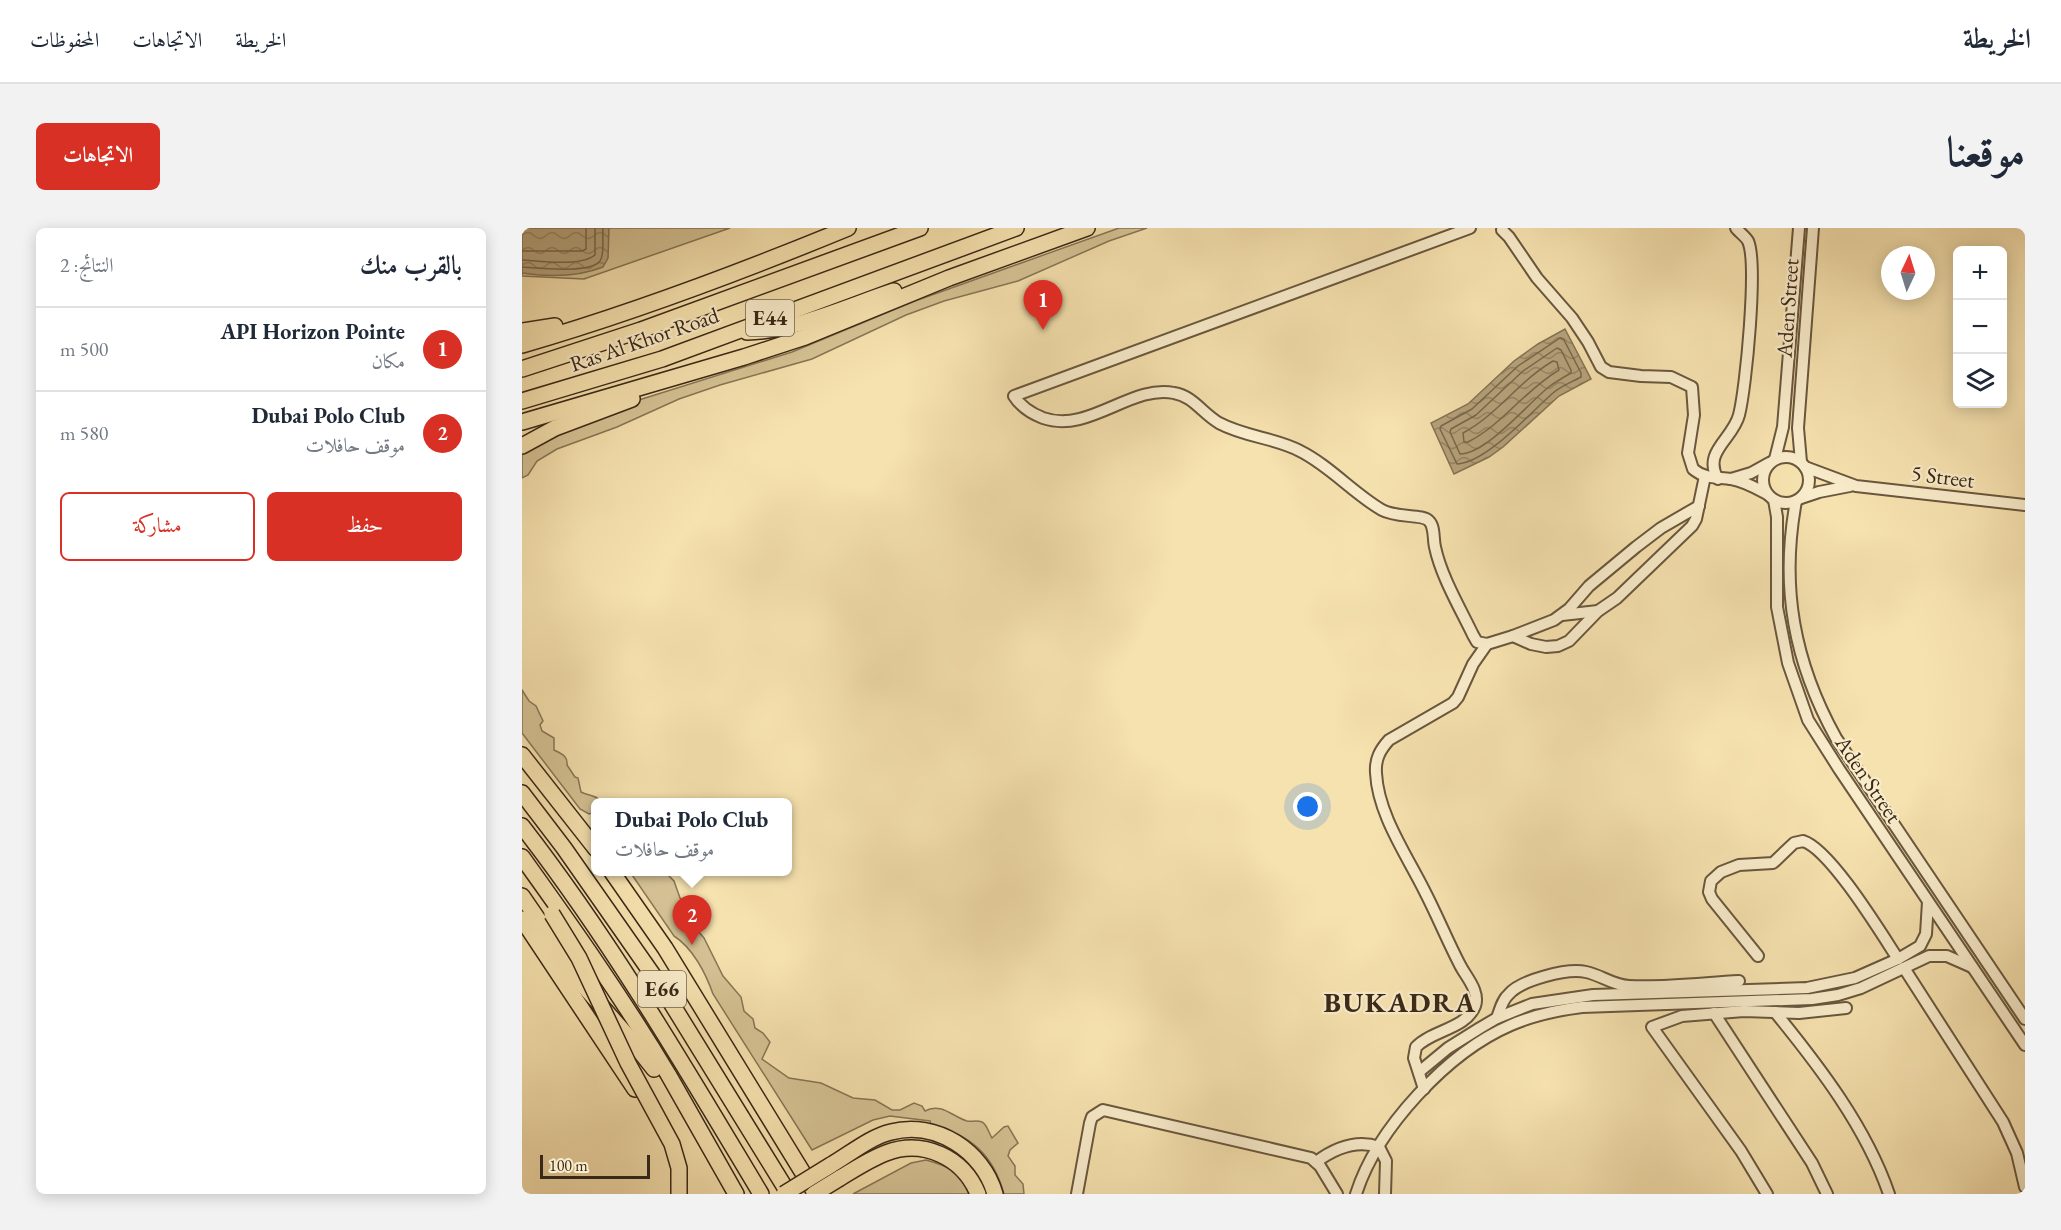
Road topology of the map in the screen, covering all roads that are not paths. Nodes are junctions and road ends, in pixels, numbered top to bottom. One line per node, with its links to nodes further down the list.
1 (848, 228): 10 (highway)
2 (920, 228): 15 (highway, Ras Al Khor Road / E44)
3 (1016, 228): 13 (highway, Ras Al Khor Road / E44)
4 (1087, 228): 11 (highway)
5 (1470, 228): 33 (street)
6 (1736, 228): 23 (street)
7 (1799, 228): 20 (street, Aden Street)
8 (1813, 228): 21 (street, Aden Street)
9 (1502, 230): 22 (street)
10 (767, 261): 12 (highway); 14 (highway)
11 (949, 278): 13 (highway); 16 (highway)
12 (522, 331)
13 (735, 332): 17 (highway, Ras Al Khor Road / E44)
14 (522, 345)
15 (522, 369)
16 (672, 377): 18 (highway); 19 (highway)
17 (522, 401)
18 (522, 422)
19 (522, 446)
20 (1773, 461): 21 (street); 24 (street); 26 (street)
21 (1803, 464): 25 (street, 5 Street); 27 (street)
22 (1705, 476): 23 (street); 29 (street)
23 (1718, 479): 24 (street)
24 (1731, 479): 26 (street)
25 (1856, 486): 27 (street, 5 Street); 28 (street, 5 Street)
26 (1771, 497): 27 (street); 44 (street, Aden Street)
27 (1798, 499): 57 (street, Aden Street)
28 (2025, 505)
29 (1699, 506): 30 (street); 31 (street)
30 (1598, 611): 31 (street); 32 (street)
31 (1562, 615): 32 (street)
32 (1513, 636): 33 (street)
33 (1487, 644): 59 (street)
34 (522, 743): 36 (highway)
35 (522, 755): 36 (highway)
36 (542, 779): 39 (highway)
37 (522, 793): 71 (highway, E66)
38 (522, 826): 69 (highway, E66)
39 (591, 843)
40 (522, 857): 62 (highway)
41 (522, 874): 61 (highway, bridge)
42 (615, 876): 72 (highway)
43 (522, 896): 62 (highway)
44 (1928, 902): 47 (street); 48 (street, Aden Street)
45 (522, 919): 61 (highway, bridge)
46 (1758, 956): 47 (street)
47 (1901, 964): 48 (street); 50 (street); 51 (street); 66 (street)
48 (1972, 967): 58 (street, Aden Street)
49 (1739, 981): 56 (street)
50 (1676, 992): 51 (street); 56 (street)
51 (1675, 1005): 55 (street); 60 (street)
52 (1845, 1008): 53 (street)
53 (1775, 1012): 54 (street); 81 (street)
54 (1714, 1013): 55 (street); 80 (street)
55 (1675, 1017): 79 (street)
56 (1497, 1018): 59 (street)
57 (2025, 1019)
58 (2025, 1045)
59 (1419, 1072): 60 (street)
60 (1424, 1089): 63 (street)
61 (661, 1124): 67 (highway, bridge)
62 (698, 1130): 68 (highway)
63 (1379, 1147): 64 (street); 77 (street); 78 (street)
64 (1316, 1162): 75 (street); 76 (street)
65 (836, 1172): 70 (highway, bridge); 72 (highway, bridge); 73 (highway); 74 (highway)
66 (2025, 1187)
67 (679, 1194)
68 (736, 1194)
69 (761, 1194)
70 (784, 1194)
71 (789, 1194)
72 (814, 1194)
73 (978, 1194)
74 (995, 1194)
75 (1077, 1194)
76 (1337, 1194)
77 (1356, 1194)
78 (1385, 1194)
79 (1767, 1194)
80 (1827, 1194)
81 (1889, 1194)

